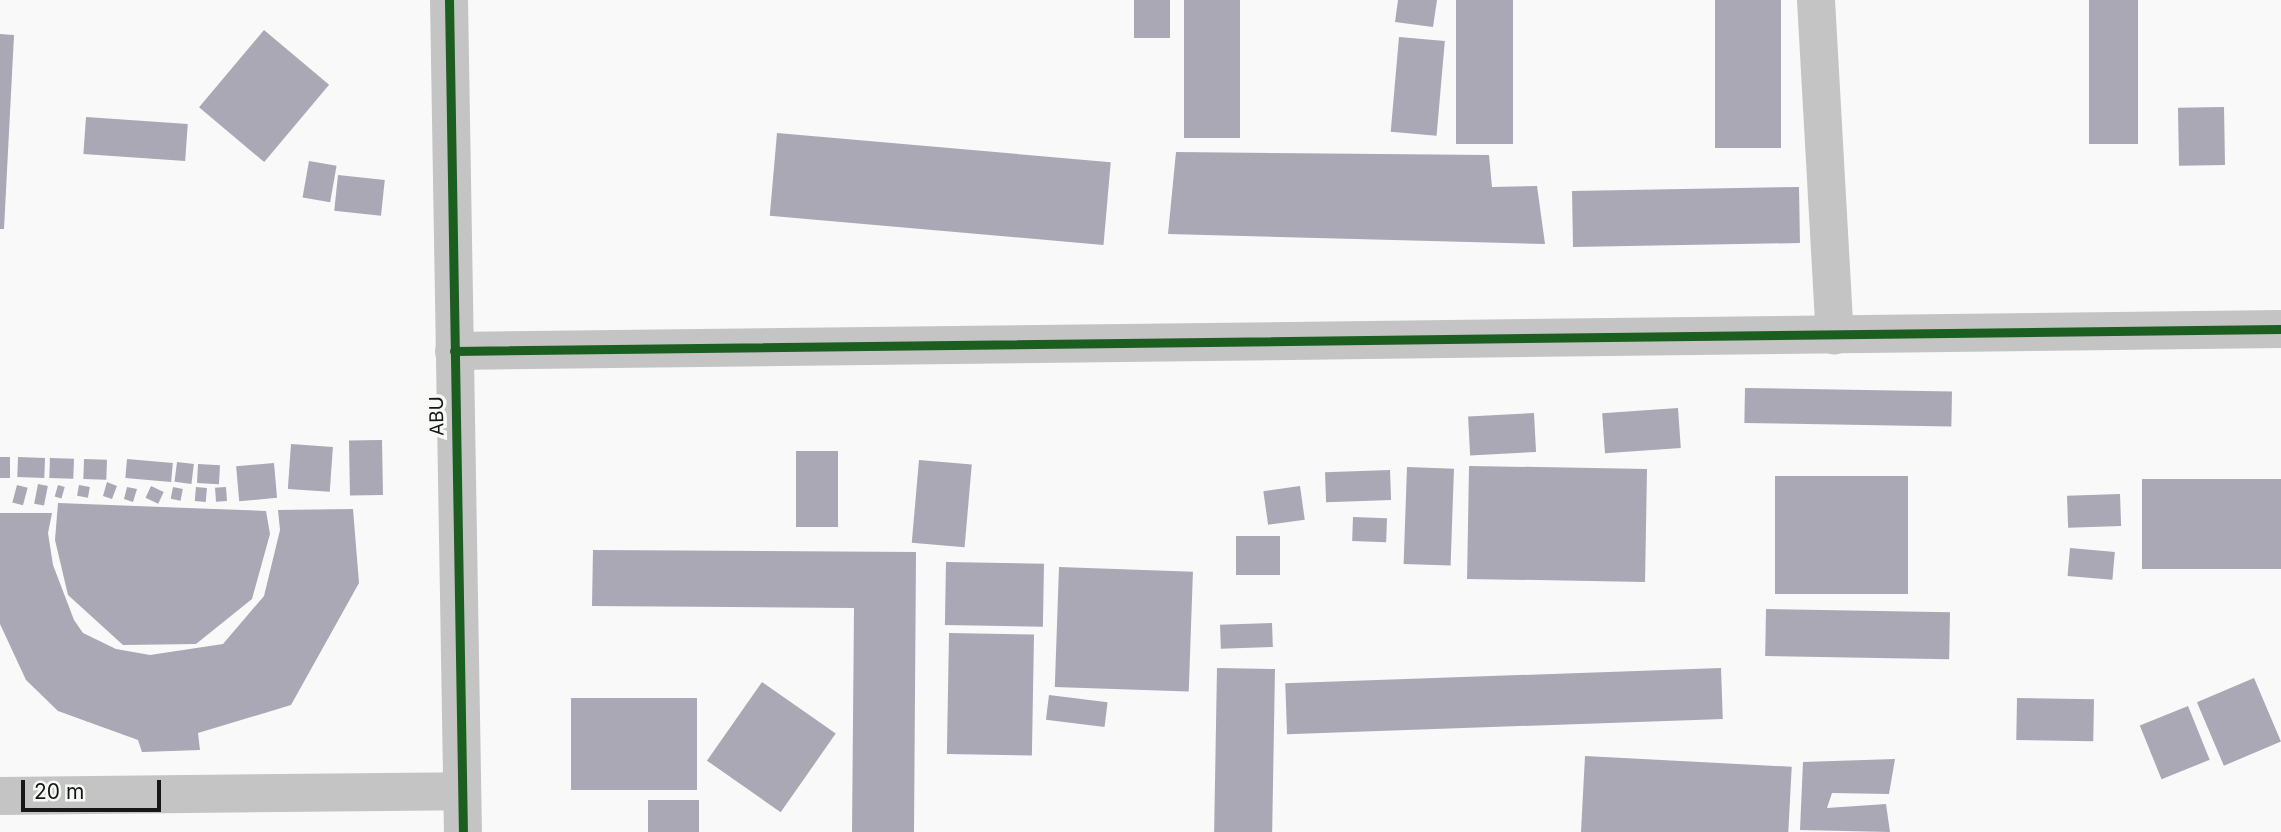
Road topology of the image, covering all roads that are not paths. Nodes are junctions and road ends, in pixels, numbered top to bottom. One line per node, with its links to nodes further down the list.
1 (449, 0): 5 (street, ABU)
2 (1816, 0): 4 (street)
3 (2281, 330): 4 (street)
4 (1835, 335): 5 (street)
5 (454, 351): 6 (street, ABU)
6 (462, 791): 7 (street); 8 (street, ABU)
7 (0, 796)
8 (463, 832)

